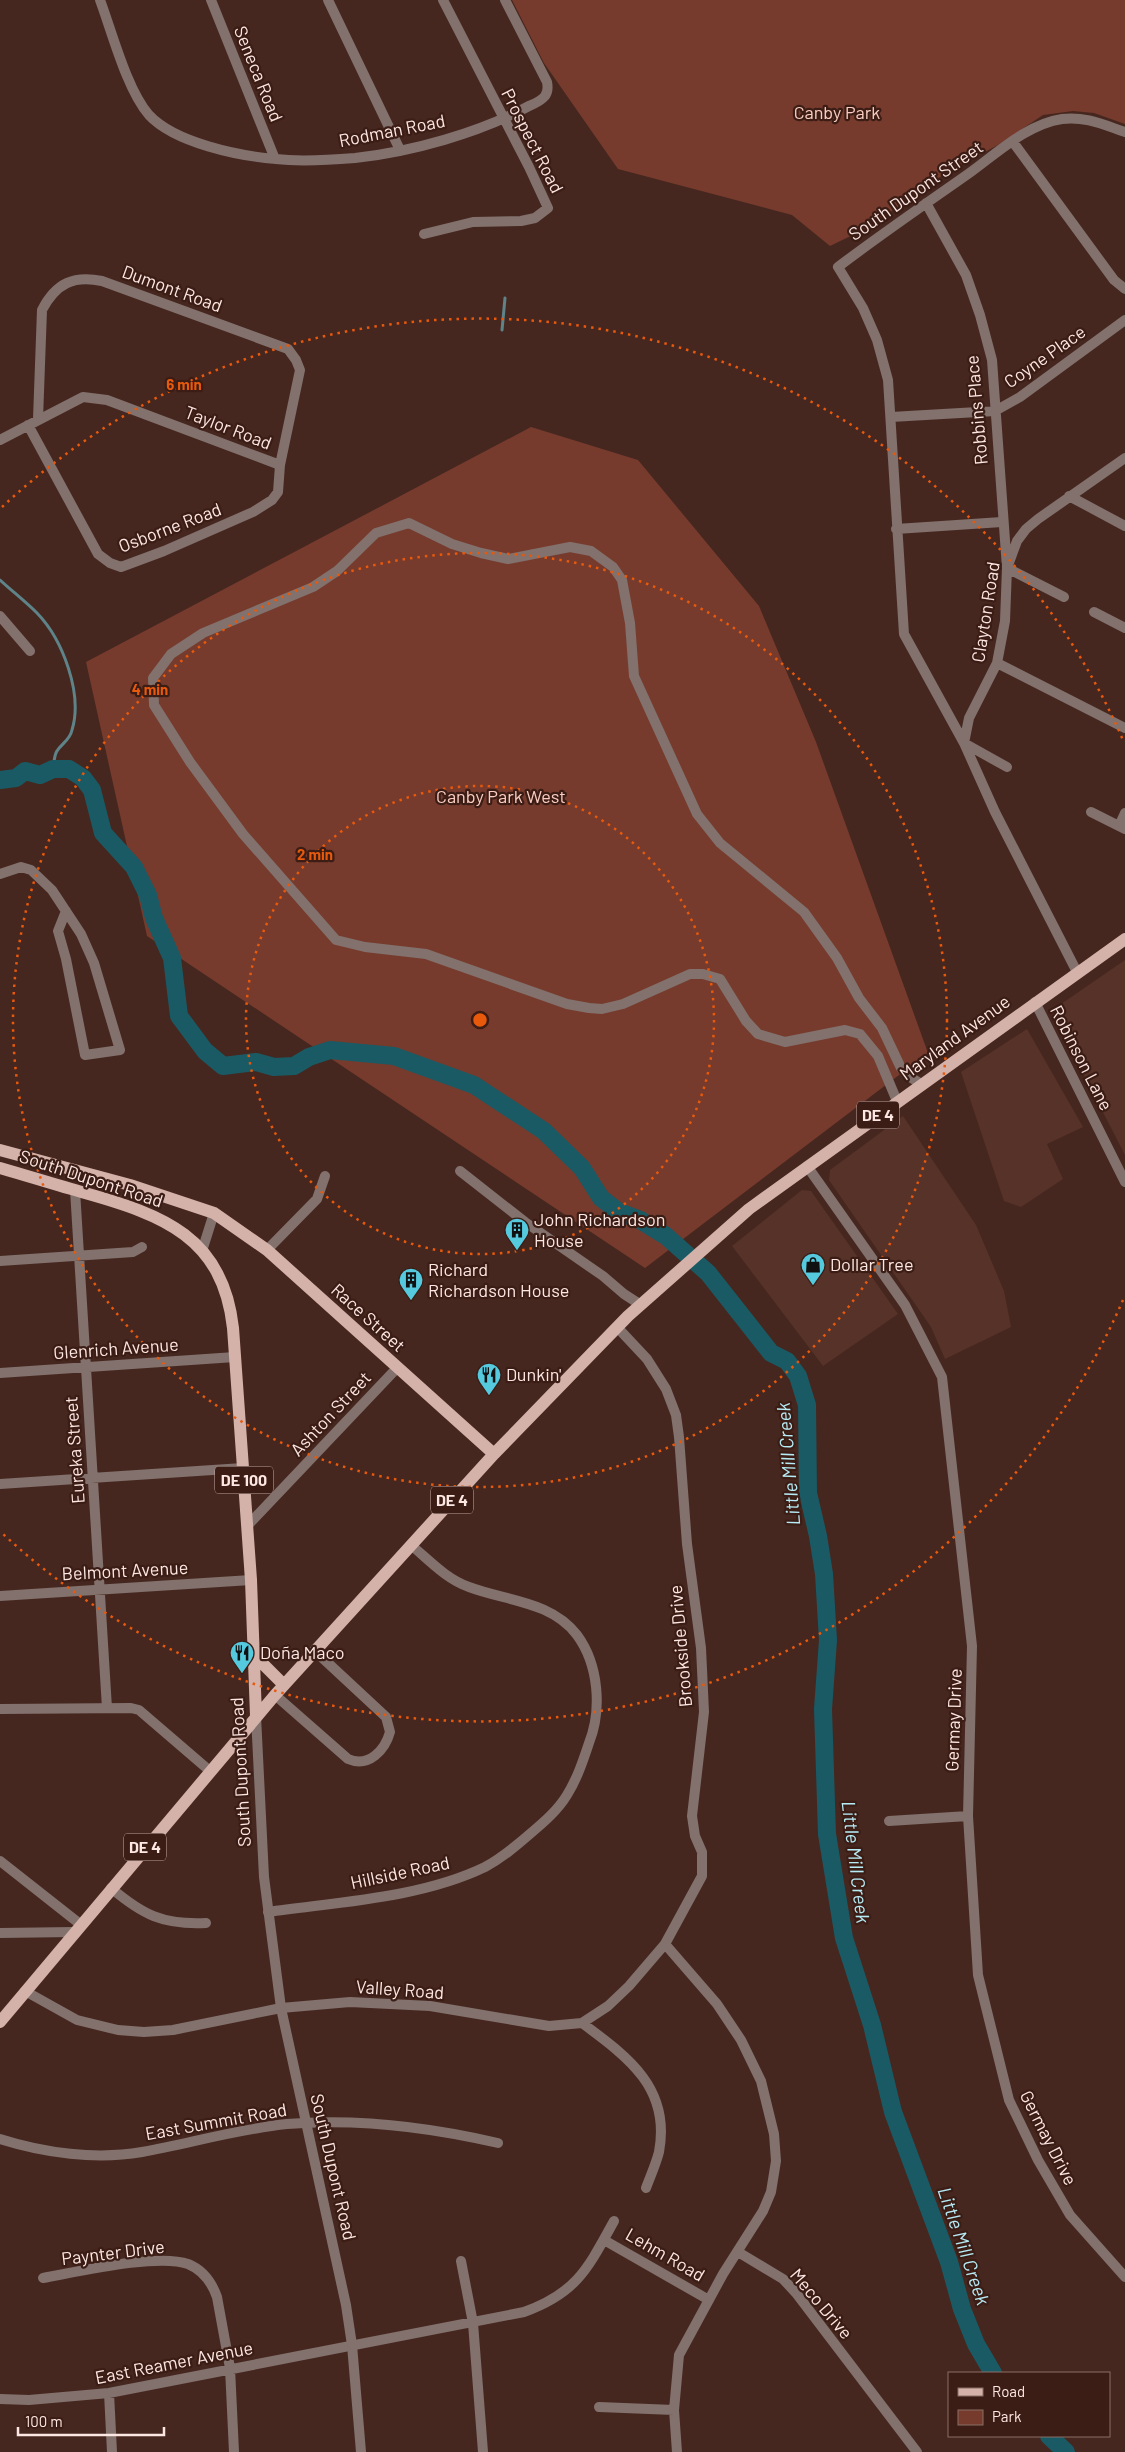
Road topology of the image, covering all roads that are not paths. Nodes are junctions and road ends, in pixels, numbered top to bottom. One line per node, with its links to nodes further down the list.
1 (100, 0): 10 (street, Rodman Road)
2 (211, 0): 10 (street, Seneca Road)
3 (328, 0): 9 (street)
4 (443, 0): 6 (street, Prospect Road)
5 (505, 0): 6 (street, Rodman Road)
6 (503, 120): 9 (street, Rodman Road); 12 (street, Prospect Road)
7 (1125, 132): 8 (street, South Dupont Street)
8 (1013, 142): 11 (street, South Dupont Street); 13 (street)
9 (400, 150): 10 (street, Rodman Road)
10 (275, 159)
11 (926, 203): 15 (street, Robbins Place); 16 (street, South Dupont Street)
12 (424, 234)
13 (1125, 290)
14 (1125, 320): 15 (street, Coyne Place)
15 (995, 411): 16 (street, Coyne Place); 23 (street, Robbins Place)
16 (891, 417): 25 (street)
17 (38, 419): 18 (street, Taylor Road); 21 (street, Taylor Road); 21 (street, Dumont Road)
18 (28, 425): 19 (street, Taylor Road); 21 (street, Osborne Road)
19 (0, 440)
20 (1124, 461): 22 (street, Clayton Road)
21 (280, 465)
22 (1069, 496): 24 (street); 26 (street, Clayton Road)
23 (1002, 522): 25 (street); 26 (street, Robbins Place)
24 (1125, 526)
25 (896, 529): 34 (street)
26 (1007, 568): 27 (street); 32 (street, Clayton Road)
27 (1064, 597)
28 (1094, 612): 30 (street)
29 (0, 616): 31 (street)
30 (1125, 628)
31 (30, 651)
32 (997, 663): 33 (street); 34 (street, Clayton Road)
33 (1125, 728)
34 (964, 743): 35 (street); 42 (street)
35 (1007, 767)
36 (1090, 812): 38 (street)
37 (1125, 813): 38 (street)
38 (1122, 827)
39 (0, 874): 40 (street)
40 (66, 911): 40 (street)
41 (1125, 939): 42 (main road, Maryland Avenue / DE 4)
42 (1077, 972): 43 (main road, Maryland Avenue / DE 4)
43 (1035, 1002): 44 (main road, Maryland Avenue / DE 4); 52 (street, Robinson Lane)
44 (921, 1084): 45 (main road, Maryland Avenue / DE 4); 45 (street)
45 (897, 1101): 47 (main road, Maryland Avenue / DE 4)
46 (0, 1150): 49 (main road, South Dupont Road)
47 (806, 1166): 60 (main road, DE 4); 83 (street, Germay Drive)
48 (1, 1168): 49 (main road); 53 (main road, South Dupont Road / DE 100)
49 (69, 1170): 54 (main road, South Dupont Road)
50 (460, 1171): 60 (street)
51 (325, 1176): 56 (street)
52 (1125, 1182)
53 (75, 1190): 57 (main road, South Dupont Road / DE 100); 58 (street, Eureka Street)
54 (214, 1213): 56 (main road, Race Street); 57 (street)
55 (142, 1247): 58 (street)
56 (268, 1250): 64 (main road, Race Street)
57 (202, 1251): 62 (main road, South Dupont Road / DE 100)
58 (79, 1255): 59 (street); 63 (street, Eureka Street)
59 (0, 1260)
60 (641, 1305): 61 (main road, DE 4)
61 (617, 1327): 66 (main road, DE 4); 91 (street, Brookside Drive)
62 (234, 1357): 63 (street, Glenrich Avenue); 67 (main road, South Dupont Road / DE 100)
63 (86, 1367): 65 (street, Glenrich Avenue); 68 (street, Eureka Street)
64 (397, 1368): 66 (main road, Race Street); 70 (street, Ashton Street)
65 (0, 1373)
66 (494, 1454): 71 (main road, DE 4)
67 (243, 1468): 68 (street); 70 (main road, South Dupont Road / DE 100)
68 (93, 1478): 69 (street); 73 (street, Eureka Street)
69 (0, 1484)
70 (248, 1525): 72 (main road, South Dupont Road / DE 100)
71 (411, 1545): 76 (main road, DE 4); 87 (street, Hillside Road)
72 (251, 1580): 73 (street, Belmont Avenue); 75 (main road, South Dupont Road / DE 100)
73 (100, 1589): 74 (street, Belmont Avenue); 79 (street, Eureka Street)
74 (0, 1596)
75 (253, 1647): 77 (main road); 81 (main road, South Dupont Road / DE 100)
76 (314, 1651): 77 (main road, DE 4); 78 (street)
77 (284, 1685): 78 (main road, DE 4)
78 (275, 1695): 81 (main road, DE 4)
79 (107, 1708): 80 (street); 82 (street)
80 (0, 1709)
81 (256, 1716): 82 (main road, DE 4); 87 (street, South Dupont Road)
82 (210, 1770): 86 (main road, DE 4)
83 (968, 1816): 84 (street); 105 (street, Germay Drive)
84 (889, 1821)
85 (0, 1861): 89 (street)
86 (111, 1888): 88 (street); 89 (main road, DE 4)
87 (268, 1912): 93 (street, South Dupont Road)
88 (206, 1923)
89 (77, 1928): 90 (street); 92 (main road, DE 4)
90 (0, 1933)
91 (664, 1944): 95 (street, Brookside Drive); 102 (street)
92 (25, 1991): 93 (street, Valley Road); 94 (main road, DE 4)
93 (281, 2008): 95 (street, Valley Road); 96 (street, South Dupont Road)
94 (0, 2022)
95 (582, 2023): 99 (street)
96 (305, 2124): 97 (street, East Summit Road); 98 (street, East Summit Road); 108 (street, South Dupont Road)
97 (0, 2138)
98 (498, 2143)
99 (646, 2188)
100 (614, 2221): 101 (street)
101 (604, 2240): 106 (street, Lehm Road); 107 (street)
102 (738, 2252): 106 (street); 119 (street, Meco Drive)
103 (461, 2261): 107 (street)
104 (43, 2278): 109 (street, Paynter Drive)
105 (1125, 2278)
106 (709, 2300): 113 (street)
107 (473, 2323): 108 (street); 117 (street)
108 (352, 2346): 109 (street, East Reamer Avenue); 116 (street, South Dupont Road)
109 (230, 2368): 110 (street, East Reamer Avenue); 115 (street, Paynter Drive)
110 (109, 2394): 111 (street, East Reamer Avenue); 114 (street)
111 (0, 2399)
112 (599, 2407): 113 (street)
113 (674, 2410): 118 (street)
114 (112, 2452)
115 (234, 2452)
116 (361, 2452)
117 (483, 2452)
118 (677, 2452)
119 (918, 2452)

